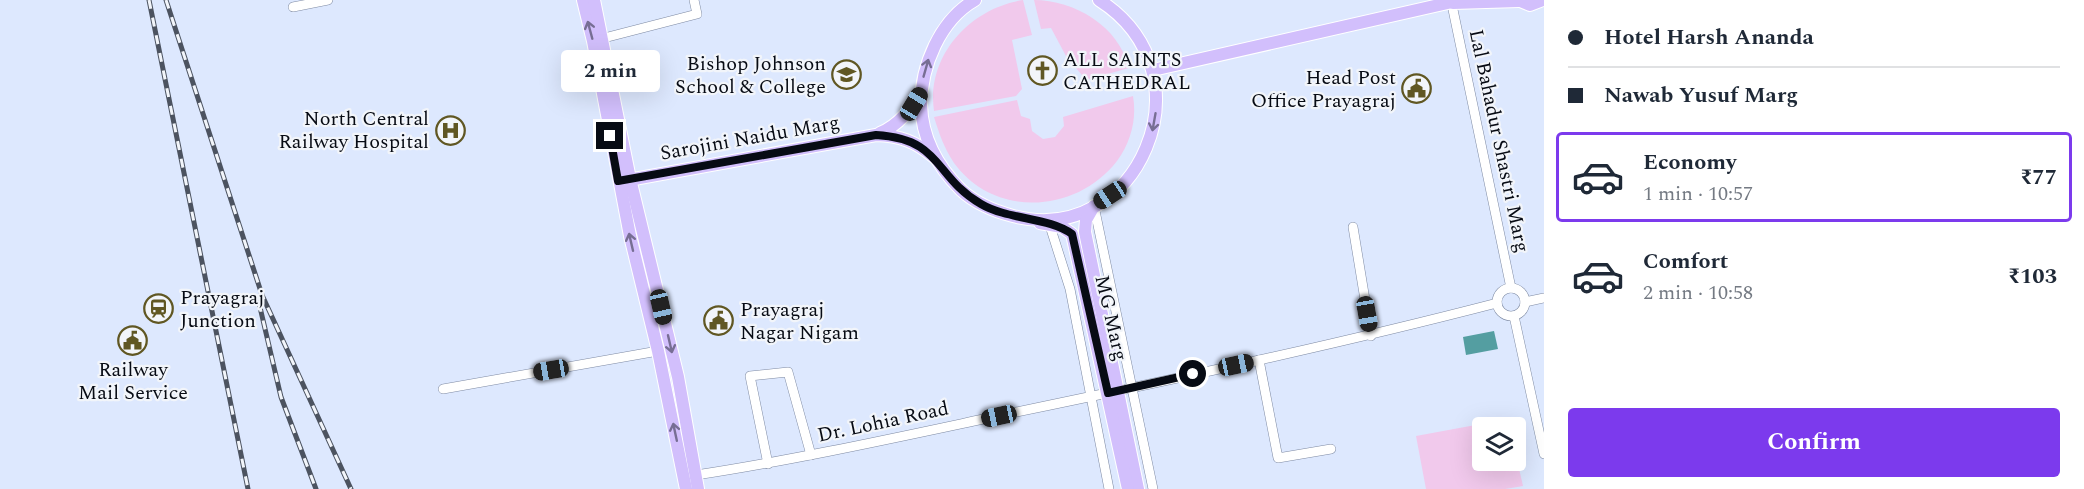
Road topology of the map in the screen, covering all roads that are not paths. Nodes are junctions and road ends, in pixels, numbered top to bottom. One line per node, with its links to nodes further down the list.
1 (328, 0): 10 (street)
2 (583, 0): 16 (main road, one-way to 2)
3 (594, 0): 11 (main road)
4 (694, 0): 11 (street)
5 (975, 0): 13 (main road, one-way to 5)
6 (1099, 0): 12 (main road)
7 (1519, 0): 8 (main road); 9 (main road)
8 (1455, 1): 12 (main road); 21 (street, Lal Bahadur Shastri Marg)
9 (1541, 5)
10 (293, 7)
11 (604, 38): 16 (main road)
12 (1153, 70): 17 (main road, one-way to 17)
13 (921, 92): 14 (main road); 15 (main road)
14 (876, 135): 15 (main road); 16 (main road, Sarojini Naidu Marg)
15 (937, 160): 18 (main road, MG Marg)
16 (624, 180): 27 (main road, one-way to 16); 38 (main road, one-way to 38)
17 (1094, 206): 18 (main road); 29 (street); 31 (main road, MG Marg)
18 (1032, 221): 19 (main road, MG Marg)
19 (1050, 226): 31 (main road, MG Marg); 32 (street)
20 (1353, 227): 26 (street)
21 (1511, 288): 23 (street); 24 (street)
22 (1544, 298): 23 (street)
23 (1525, 302): 25 (street)
24 (1497, 303): 25 (street); 26 (street, Dr. Lohia Road)
25 (1514, 315): 33 (street)
26 (1371, 336): 28 (street, Dr. Lohia Road)
27 (658, 351): 30 (street); 39 (main road, one-way to 27)
28 (1258, 360): 29 (street, Dr. Lohia Road); 34 (street)
29 (1132, 388): 31 (street, Dr. Lohia Road); 44 (street)
30 (443, 389)
31 (1114, 392): 32 (street, Dr. Lohia Road); 42 (main road, MG Marg); 43 (main road, MG Marg)
32 (1092, 397): 36 (street, Dr. Lohia Road); 41 (street)
33 (1539, 406): 35 (street)
34 (1331, 449)
35 (1544, 454)
36 (811, 455): 37 (street, Dr. Lohia Road); 37 (street)
37 (768, 464): 38 (street, Dr. Lohia Road)
38 (696, 475): 40 (main road)
39 (686, 489)
40 (698, 489)
41 (1109, 489)
42 (1128, 489)
43 (1138, 489)
44 (1153, 489)

